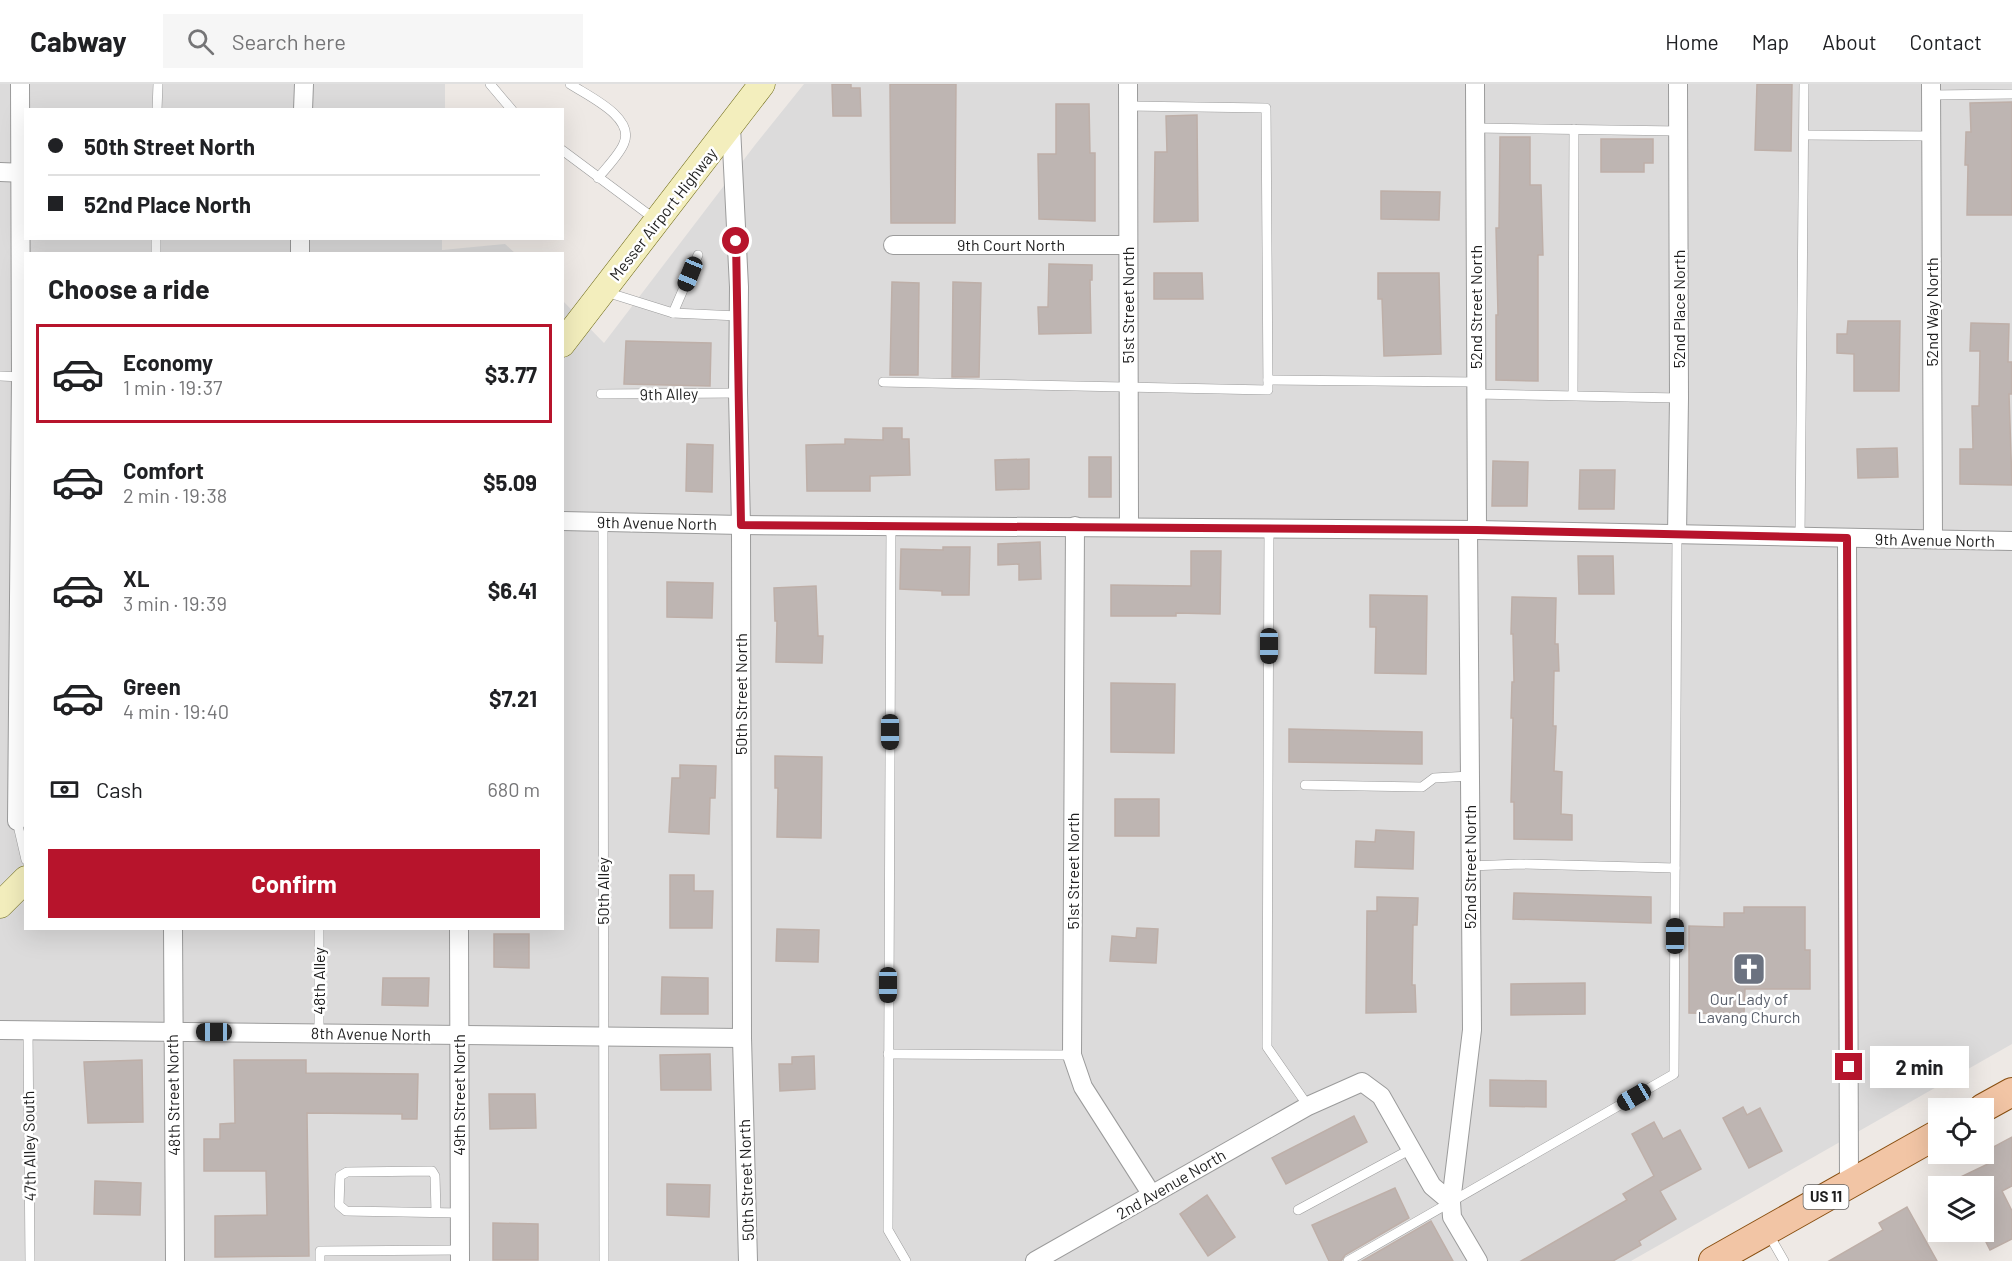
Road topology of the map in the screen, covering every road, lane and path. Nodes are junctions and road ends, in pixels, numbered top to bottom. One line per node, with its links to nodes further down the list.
1 (20, 84): 25 (street)
2 (158, 84): 14 (lane)
3 (304, 84): 15 (street)
4 (490, 84): 16 (lane)
5 (570, 84): 26 (lane)
6 (762, 84): 17 (main road, Messer Airport Highway)
7 (1128, 84): 13 (street, 51st Street North)
8 (1475, 84): 18 (street, 52nd Street North)
9 (1678, 84): 20 (street, 52nd Place North)
10 (1804, 84): 21 (lane)
11 (1931, 89): 12 (lane); 22 (street, 52nd Way North)
12 (2012, 94)
13 (1128, 106): 29 (street, 51st Street North); 37 (lane)
14 (157, 108)
15 (303, 108)
16 (510, 108)
17 (731, 127): 27 (main road, Messer Airport Highway); 33 (street, 50th Street North)
18 (1476, 128): 19 (lane); 40 (street, 52nd Street North)
19 (1574, 129): 20 (lane); 43 (lane)
20 (1679, 131): 44 (street, 52nd Place North)
21 (1805, 135): 22 (lane); 54 (lane)
22 (1932, 136): 56 (street, 52nd Way North)
23 (564, 152): 26 (lane)
24 (0, 172): 25 (street)
25 (23, 173): 36 (street)
26 (598, 178): 27 (lane)
27 (658, 221): 31 (main road, Messer Airport Highway)
28 (893, 245): 29 (street, 9th Court North)
29 (1128, 245): 39 (street, 51st Street North)
30 (698, 255): 32 (lane)
31 (603, 291): 32 (lane); 34 (main road, Messer Airport Highway)
32 (674, 313): 33 (lane)
33 (738, 316): 41 (street, 50th Street North)
34 (564, 341)
35 (0, 376): 36 (lane)
36 (21, 377): 60 (street)
37 (1268, 380): 39 (lane); 40 (lane)
38 (883, 382): 39 (lane)
39 (1128, 388): 50 (street, 51st Street North)
40 (1477, 388): 43 (lane); 52 (street, 52nd Street North)
41 (738, 393): 42 (lane, 9th Alley); 47 (street, 50th Street North)
42 (601, 394)
43 (1573, 395): 44 (lane)
44 (1679, 398): 53 (street, 52nd Place North)
45 (564, 521): 46 (street, 9th Avenue North)
46 (603, 522): 47 (street, 9th Avenue North); 74 (lane, 50th Alley)
47 (741, 525): 48 (street, 9th Avenue North); 75 (street, 50th Street North)
48 (891, 525): 49 (street, 9th Avenue North); 76 (lane)
49 (1075, 526): 50 (street, 9th Avenue North); 77 (street, 51st Street North)
50 (1129, 527): 51 (street, 9th Avenue North)
51 (1269, 528): 52 (street, 9th Avenue North); 80 (lane)
52 (1472, 530): 53 (street, 9th Avenue North); 58 (street, 52nd Street North)
53 (1677, 535): 54 (street, 9th Avenue North); 63 (lane)
54 (1800, 537): 55 (street, 9th Avenue North)
55 (1847, 538): 56 (street, 9th Avenue North); 83 (street)
56 (1933, 539): 57 (street, 9th Avenue North)
57 (2012, 541)
58 (1470, 776): 59 (lane); 62 (street, 52nd Street North)
59 (1305, 785)
60 (17, 821): 61 (lane)
61 (24, 851)
62 (1470, 866): 63 (lane); 85 (street, 52nd Street North)
63 (1675, 868): 85 (lane)
64 (24, 881): 65 (main road)
65 (0, 905)
66 (173, 930): 71 (street, 48th Street North)
67 (319, 930): 72 (lane, 48th Alley)
68 (459, 930): 73 (street, 49th Street North)
69 (0, 1030): 70 (street, 8th Avenue North)
70 (28, 1031): 71 (street, 8th Avenue North); 91 (lane, 47th Alley South)
71 (172, 1032): 72 (street, 8th Avenue North); 92 (street, 48th Street North)
72 (319, 1033): 73 (street, 8th Avenue North)
73 (458, 1035): 74 (street, 8th Avenue North); 88 (street, 49th Street North)
74 (603, 1036): 75 (street, 8th Avenue North); 94 (lane, 50th Alley)
75 (742, 1038): 95 (street, 50th Street North)
76 (888, 1054): 77 (lane); 96 (lane)
77 (1072, 1055): 84 (street, 51st Street North)
78 (2012, 1092): 79 (main road)
79 (1994, 1102)
80 (1308, 1106): 82 (street, 52nd Street North); 84 (street, 2nd Avenue North)
81 (1928, 1140): 83 (main road, US 11)
82 (1411, 1149): 85 (street, 52nd Street North); 86 (lane)
83 (1850, 1184): 89 (main road, US 11)
84 (1152, 1195): 97 (street, 2nd Avenue North)
85 (1450, 1202): 98 (lane); 99 (street, 52nd Street North)
86 (1298, 1210)
87 (436, 1212): 87 (lane); 88 (lane)
88 (459, 1213): 90 (street, 49th Street North)
89 (1766, 1231): 100 (main road, US 11); 101 (lane)
90 (460, 1256): 93 (lane)
91 (30, 1261)
92 (175, 1261)
93 (320, 1261)
94 (604, 1261)
95 (748, 1261)
96 (906, 1261)
97 (1035, 1261)
98 (1348, 1261)
99 (1478, 1261)
100 (1713, 1261)
101 (1784, 1261)

